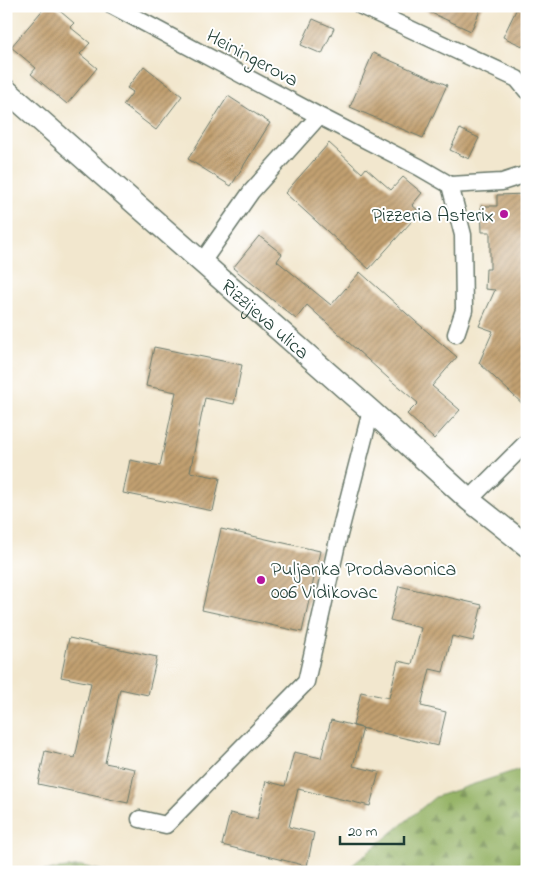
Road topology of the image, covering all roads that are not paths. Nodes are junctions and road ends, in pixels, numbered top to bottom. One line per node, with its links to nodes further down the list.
1 (113, 6): 5 (street, Heiningerova)
2 (361, 6): 4 (street)
3 (6, 90): 8 (street, Rizzijeva ulica)
4 (527, 91)
5 (319, 116): 7 (street, Heiningerova); 8 (street)
6 (527, 174): 7 (street)
7 (450, 185): 9 (street)
8 (202, 262): 10 (street, Rizzijeva ulica)
9 (456, 334)
10 (371, 411): 12 (street, Rizzijeva ulica); 14 (street)
11 (527, 442): 12 (street)
12 (469, 500): 13 (street, Rizzijeva ulica)
13 (527, 546)
14 (140, 819)

